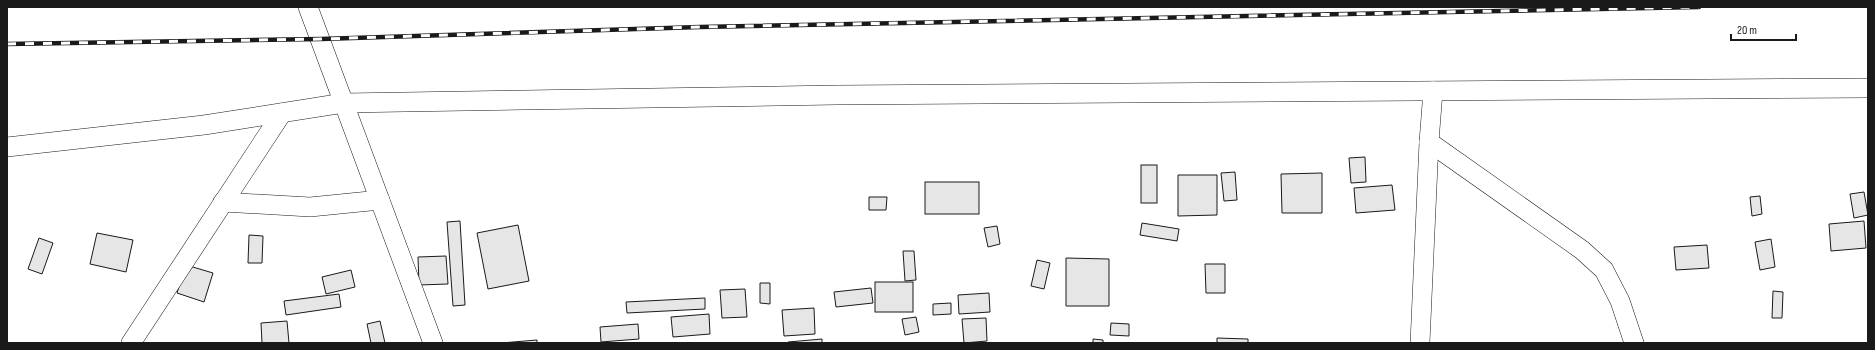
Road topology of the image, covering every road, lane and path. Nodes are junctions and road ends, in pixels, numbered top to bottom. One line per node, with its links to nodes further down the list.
1 (308, 7): 4 (street)
2 (1868, 88): 3 (street)
3 (1433, 91): 4 (street); 6 (street)
4 (344, 102): 5 (street); 8 (street)
5 (282, 113): 7 (street); 9 (street)
6 (1428, 142): 12 (street); 13 (street)
7 (7, 147)
8 (380, 200): 9 (street); 11 (street)
9 (223, 202): 10 (street)
10 (131, 343)
11 (433, 343)
12 (1420, 343)
13 (1634, 343)

